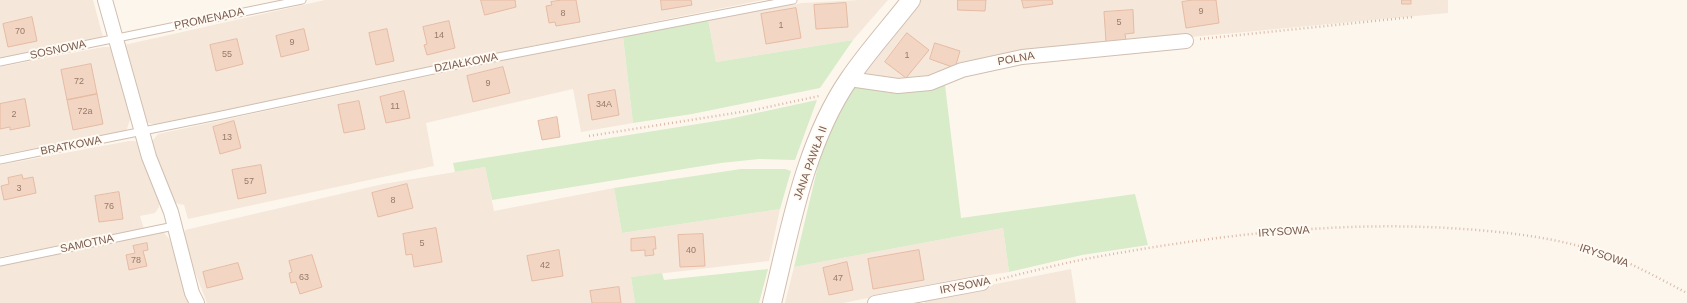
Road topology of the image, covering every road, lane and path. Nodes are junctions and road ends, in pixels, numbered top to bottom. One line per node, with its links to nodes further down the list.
1 (105, 0): 6 (street)
2 (302, 0): 6 (lane, PROMENADA)
3 (793, 0): 10 (lane, DZIAŁKOWA)
4 (911, 0): 9 (street, JANA PAWŁA II)
5 (1413, 17): 7 (path)
6 (115, 39): 8 (lane, SOSNOWA); 10 (street)
7 (1186, 41): 9 (street, POLNA)
8 (0, 62)
9 (845, 85): 11 (path); 18 (street, JANA PAWŁA II)
10 (141, 132): 12 (lane, BRATKOWA); 13 (street)
11 (589, 136)
12 (0, 160)
13 (174, 226): 14 (lane, SAMOTNA); 17 (street)
14 (0, 262)
15 (982, 283): 16 (path, IRYSOWA); 19 (street, IRYSOWA)
16 (1687, 293)
17 (197, 303)
18 (772, 303)
19 (875, 303)

